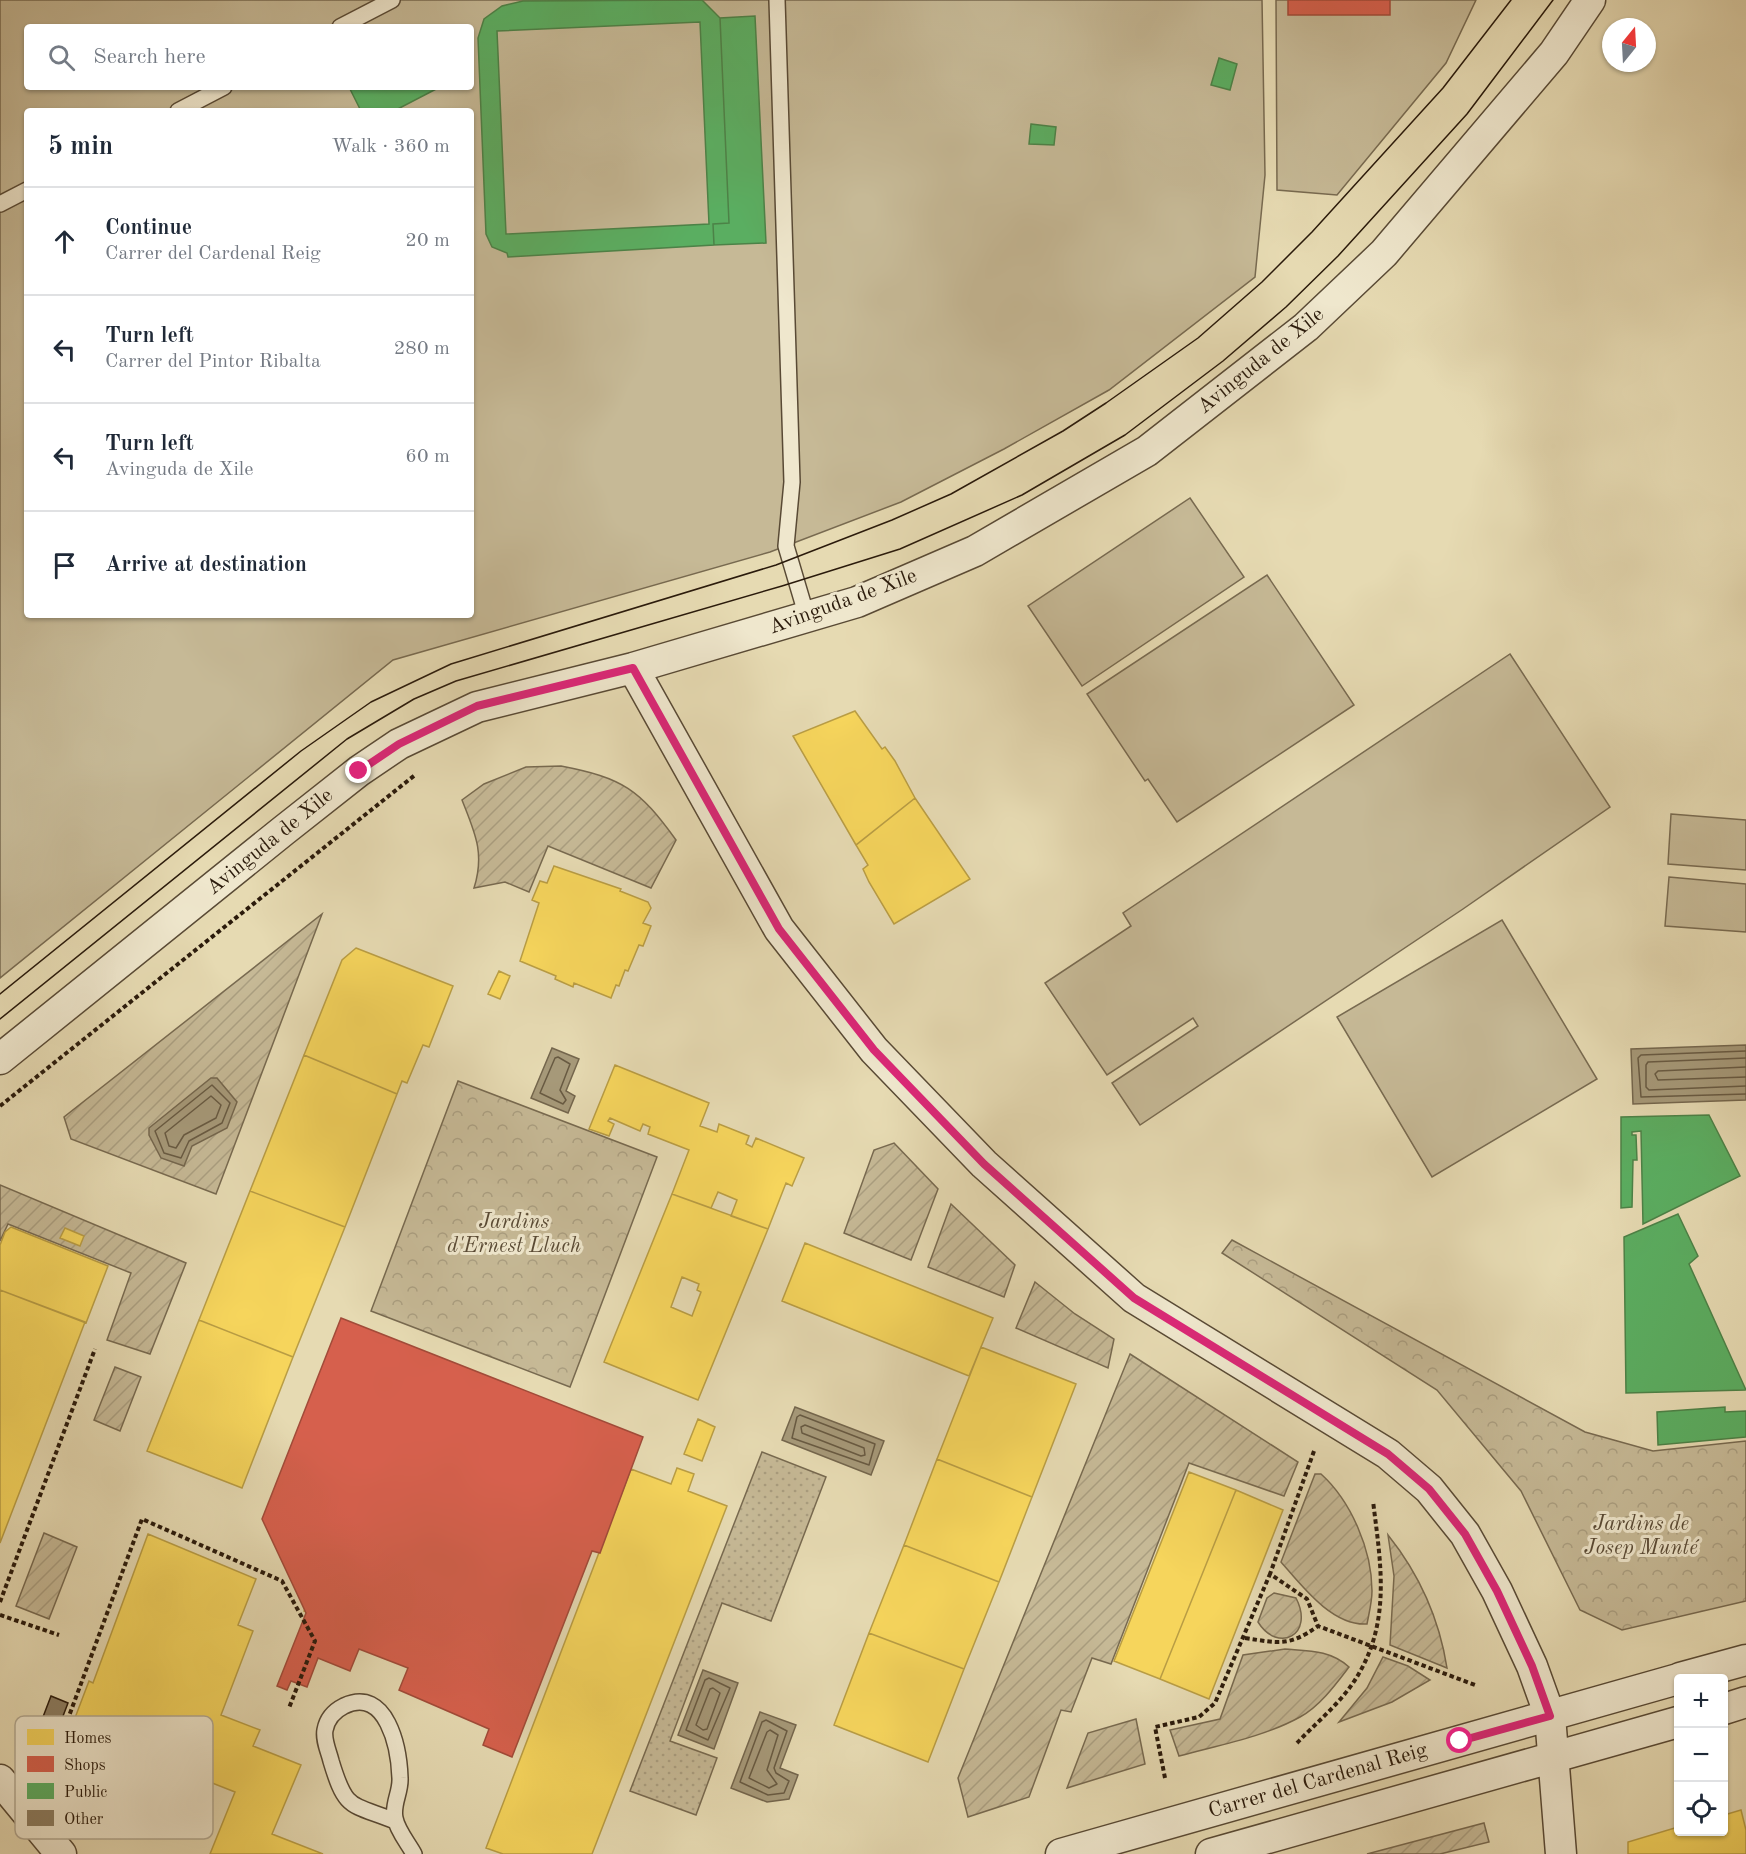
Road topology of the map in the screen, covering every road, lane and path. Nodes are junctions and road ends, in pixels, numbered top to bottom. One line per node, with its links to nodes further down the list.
1 (392, 0): 4 (lane)
2 (777, 0): 9 (lane)
3 (1590, 0): 9 (street, Avinguda de Xile)
4 (346, 24)
5 (218, 90): 6 (lane)
6 (184, 108)
7 (24, 191): 8 (lane)
8 (0, 204)
9 (807, 617): 10 (street, Avinguda de Xile)
10 (633, 668): 11 (street, Avinguda de Xile); 30 (street)
11 (0, 1059)
12 (94, 1350): 16 (path)
13 (1314, 1451): 15 (path)
14 (1373, 1501): 21 (path)
15 (1270, 1574): 18 (path); 20 (path)
16 (0, 1602)
17 (0, 1615): 19 (path)
18 (1318, 1626): 20 (path); 21 (path)
19 (59, 1635)
20 (1245, 1638): 34 (path)
21 (1372, 1646): 25 (path); 32 (path)
22 (1746, 1660): 23 (street, Carrer del Cardenal Reig)
23 (1697, 1674)
24 (1674, 1680): 30 (street, Carrer del Cardenal Reig)
25 (1475, 1685)
26 (1746, 1702): 28 (street)
27 (289, 1708): 29 (path)
28 (1728, 1708)
29 (69, 1716)
30 (1550, 1716): 33 (street); 41 (street, Carrer del Cardenal Reig)
31 (1674, 1723): 33 (street, Carrer del Cardenal Reig)
32 (1297, 1743)
33 (1555, 1758): 42 (street, Carrer del Cardenal Reig); 43 (street)
34 (1165, 1778)
35 (0, 1780): 36 (street)
36 (15, 1798)
37 (395, 1821): 37 (lane); 40 (lane)
38 (49, 1839): 39 (street)
39 (61, 1854)
40 (414, 1854)
41 (1061, 1854)
42 (1211, 1854)
43 (1561, 1854)

